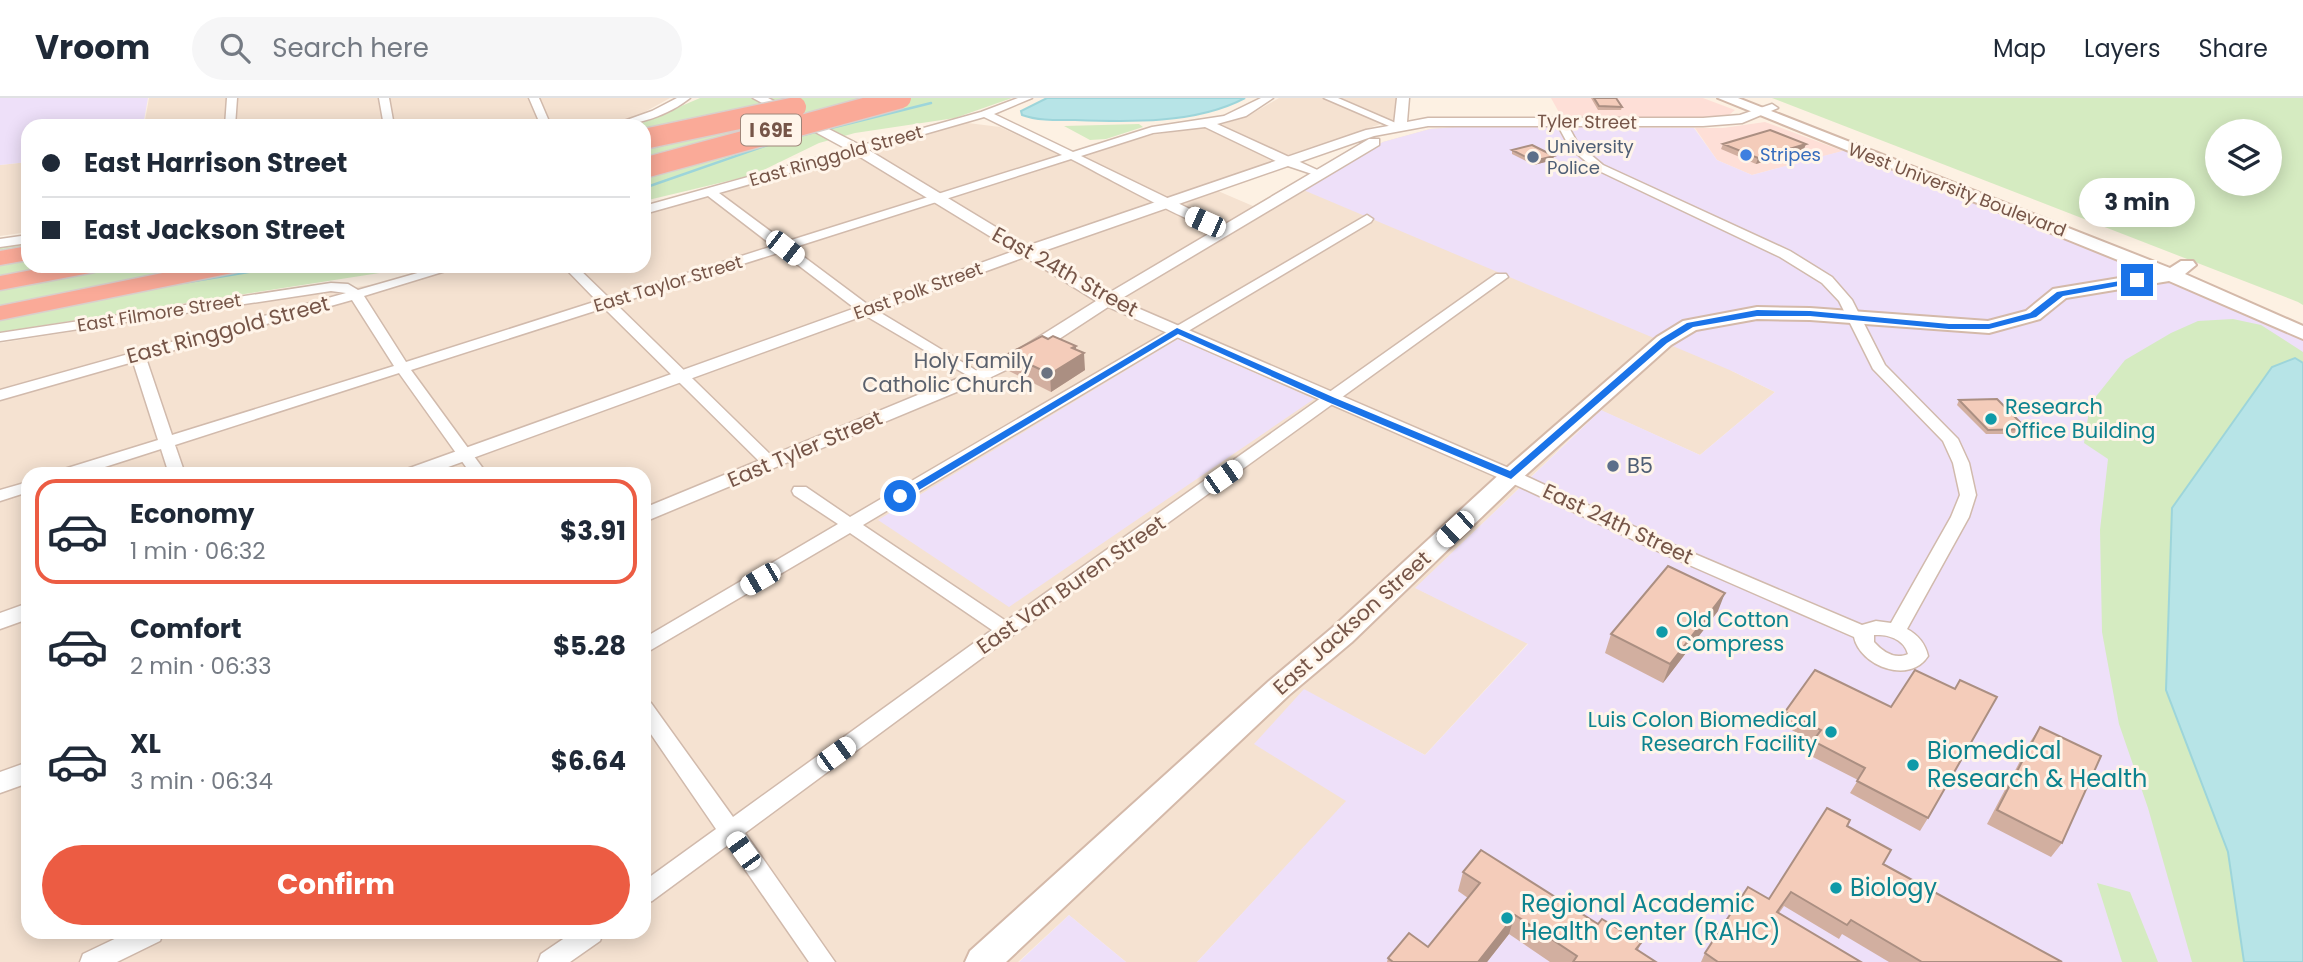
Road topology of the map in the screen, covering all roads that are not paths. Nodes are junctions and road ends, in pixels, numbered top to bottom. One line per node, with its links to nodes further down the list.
1 (232, 98): 17 (street)
2 (384, 98): 18 (street)
3 (534, 98): 19 (street)
4 (685, 98): 20 (street)
5 (759, 98): 26 (street, East 24th Street)
6 (838, 98): 24 (highway, bridge)
7 (846, 98): 25 (highway, I 69E, bridge)
8 (900, 98): 28 (highway, I 69E, bridge); 30 (highway, bridge)
9 (1027, 98): 16 (street, East Ringgold Street)
10 (1268, 98): 22 (street, East Taylor Street)
11 (1329, 98): 23 (street)
12 (1403, 98): 23 (street)
13 (1725, 98): 15 (main road, West University Boulevard)
14 (1747, 98): 15 (main road, West University Boulevard)
15 (1765, 110): 21 (street, Tyler Street); 44 (main road, West University Boulevard)
16 (985, 114): 26 (street, East Ringgold Street); 27 (street)
17 (230, 119)
18 (388, 119)
19 (543, 119)
20 (637, 119)
21 (1561, 122): 23 (street, Tyler Street); 59 (street)
22 (1208, 124): 27 (street, East Taylor Street); 29 (street)
23 (1400, 127): 29 (street, East Polk Street); 31 (street, East Tyler Street)
24 (651, 138)
25 (651, 145)
26 (857, 149): 32 (street, East Ringgold Street); 33 (street, East 24th Street)
27 (1070, 155): 33 (street, East Taylor Street); 34 (street)
28 (651, 159)
29 (1286, 162): 31 (street); 34 (street, East Polk Street)
30 (651, 166)
31 (1318, 173): 37 (street, East Tyler Street)
32 (709, 191): 35 (street, East Ringgold Street); 40 (street)
33 (936, 198): 40 (street, East Taylor Street); 41 (street, East 24th Street)
34 (1164, 203): 37 (street); 41 (street, East Polk Street)
35 (651, 209)
36 (1367, 219): 60 (street)
37 (1225, 231): 54 (street, East Tyler Street)
38 (21, 240): 39 (street)
39 (0, 243)
40 (785, 248): 55 (street, East Taylor Street); 56 (street)
41 (1025, 252): 54 (street, East 24th Street); 56 (street, East Polk Street)
42 (21, 254): 43 (highway)
43 (0, 258)
44 (2179, 270): 58 (main road, West University Boulevard); 59 (main road, East Jackson Street); 61 (main road, West University Boulevard)
45 (53, 273): 51 (highway)
46 (134, 273): 53 (highway)
47 (197, 273): 57 (highway)
48 (432, 273): 52 (street, East Ringgold Street)
49 (576, 273): 55 (street)
50 (1501, 278): 68 (street, East Van Buren Street)
51 (0, 283)
52 (356, 295): 62 (street, East Filmore Street); 63 (street, East Ringgold Street); 64 (street)
53 (0, 299)
54 (1107, 301): 60 (street, East 24th Street); 66 (street, East Tyler Street)
55 (606, 303): 64 (street, East Taylor Street); 65 (street)
56 (866, 310): 65 (street, East Polk Street); 66 (street)
57 (0, 313)
58 (2303, 314)
59 (1852, 317): 76 (main road, East Jackson Street); 85 (street)
60 (1177, 330): 68 (street, East 24th Street); 81 (street)
61 (2303, 333)
62 (0, 337)
63 (138, 355): 67 (street, East Ringgold Street); 69 (street)
64 (402, 367): 69 (street, East Taylor Street); 70 (street)
65 (681, 376): 70 (street, East Polk Street); 71 (street)
66 (977, 377): 71 (street, East Tyler Street)
67 (0, 395)
68 (1331, 400): 76 (street, East 24th Street); 84 (street, East Van Buren Street)
69 (166, 443): 72 (street, East Taylor Street); 73 (street)
70 (467, 454): 74 (street, East Polk Street); 75 (street)
71 (770, 463): 80 (street, East Tyler Street)
72 (89, 467)
73 (175, 467)
74 (431, 467)
75 (475, 467)
76 (1511, 476): 86 (street, East 24th Street); 98 (main road, East Jackson Street)
77 (21, 489): 79 (street)
78 (800, 491): 81 (street)
79 (0, 496)
80 (651, 513)
81 (853, 525): 84 (street); 87 (street)
82 (21, 614): 83 (street)
83 (0, 621)
84 (1006, 630): 91 (street, East Van Buren Street)
85 (1896, 631): 86 (street); 86 (street)
86 (1864, 634)
87 (651, 642)
88 (651, 718): 91 (street)
89 (21, 775): 90 (street)
90 (0, 783)
91 (729, 832): 92 (street, East Van Buren Street); 97 (street)
92 (651, 889)
93 (139, 939): 95 (street)
94 (583, 939): 96 (street)
95 (92, 962)
96 (550, 962)
97 (823, 962)
98 (982, 962)

